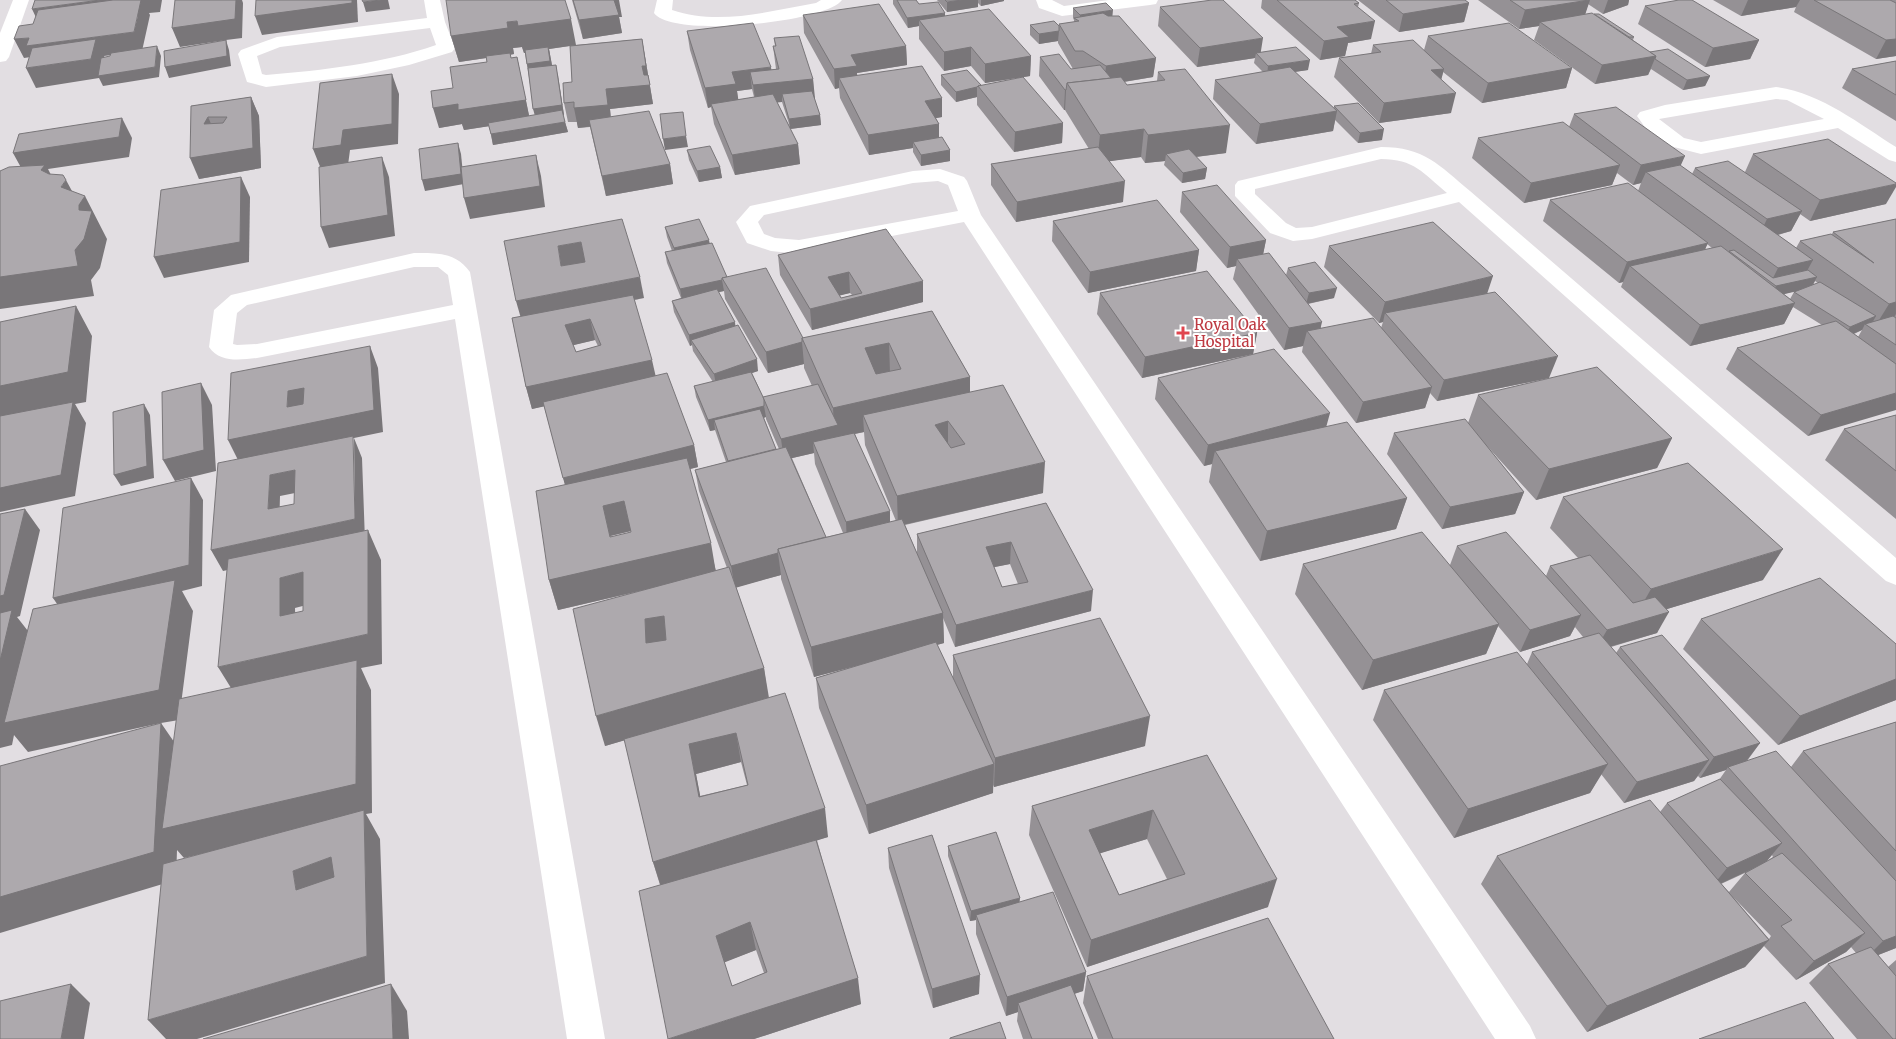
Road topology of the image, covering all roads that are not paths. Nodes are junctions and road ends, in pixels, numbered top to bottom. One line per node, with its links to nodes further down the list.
1 (21, 0): 8 (street)
2 (432, 0): 7 (street)
3 (665, 0): 4 (street)
4 (834, 0)
5 (1044, 0): 6 (street)
6 (1150, 0)
7 (436, 22): 7 (street)
8 (1, 53)
9 (1839, 122): 9 (street); 10 (street)
10 (1896, 156)
11 (1463, 194): 11 (street); 14 (street)
12 (970, 215): 12 (street); 16 (street)
13 (465, 310): 13 (street); 15 (street)
14 (1896, 574)
15 (586, 1039)
16 (1517, 1039)

